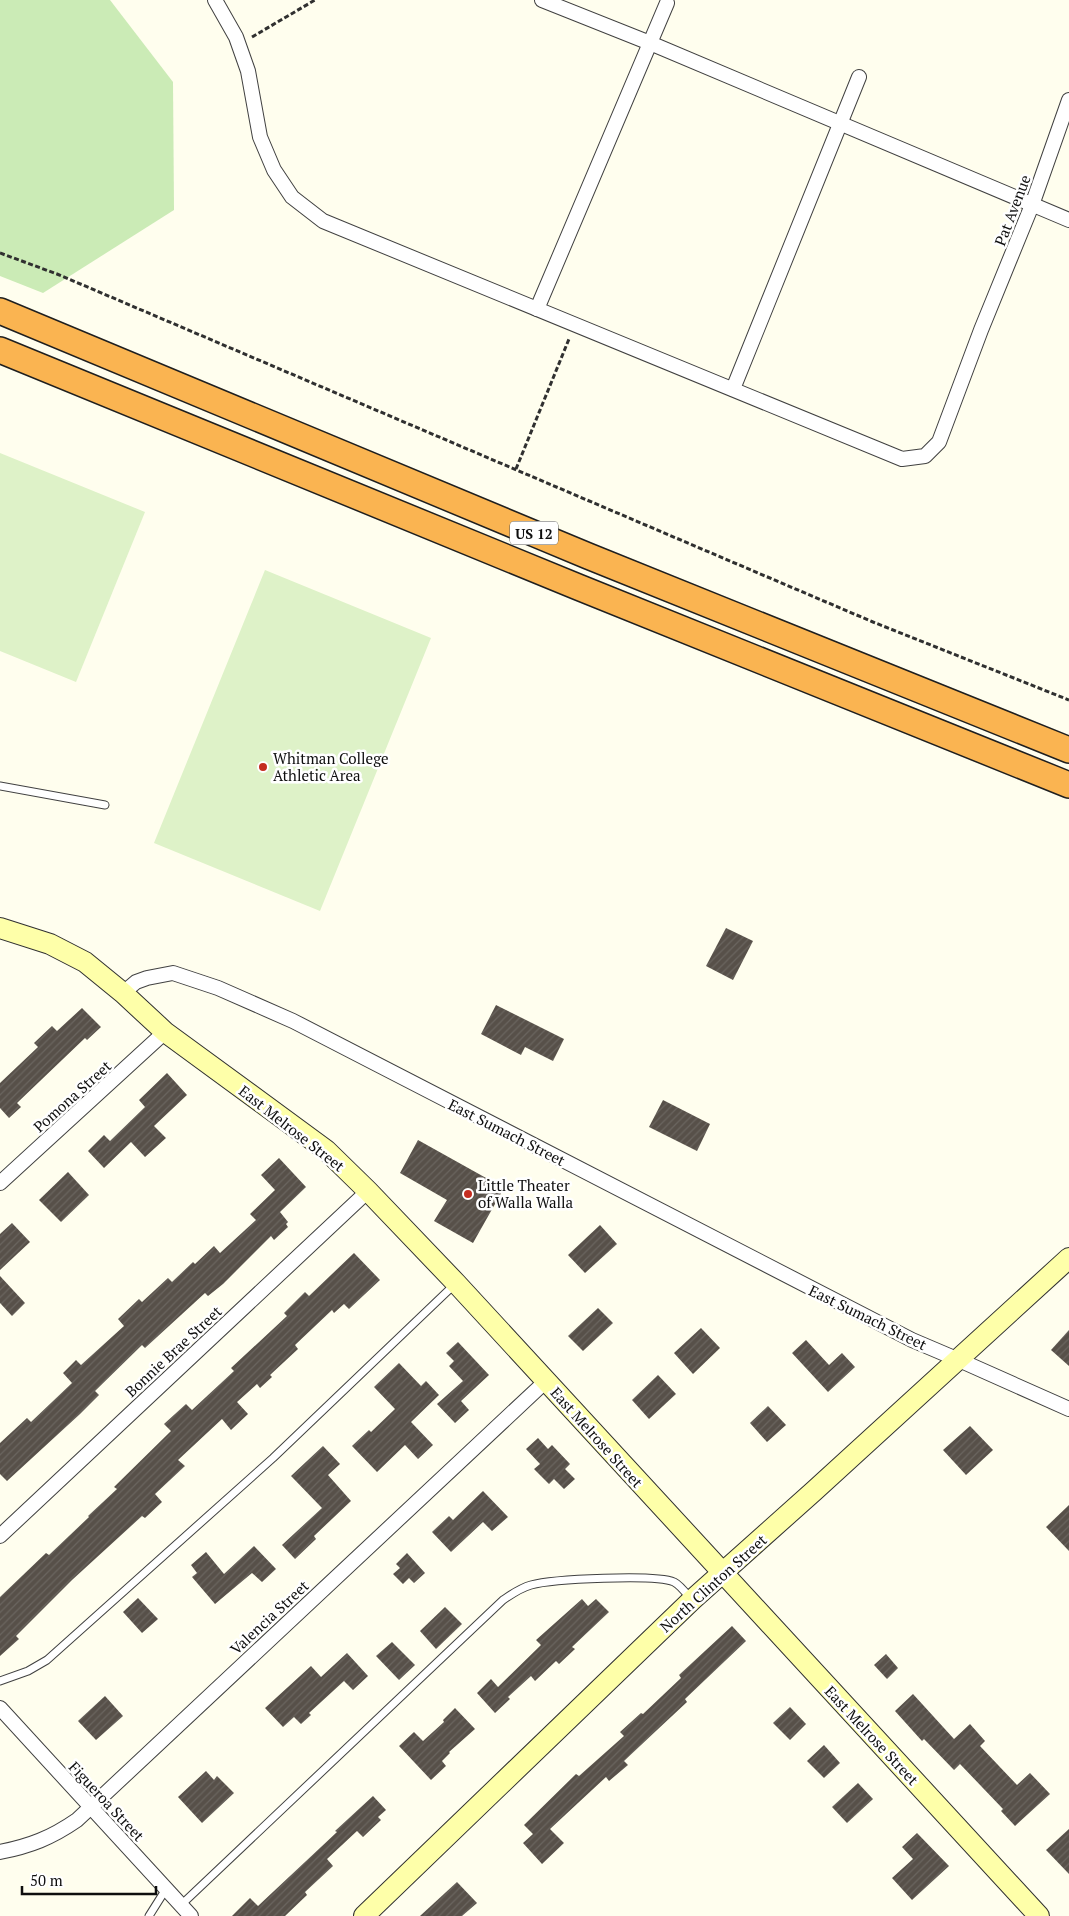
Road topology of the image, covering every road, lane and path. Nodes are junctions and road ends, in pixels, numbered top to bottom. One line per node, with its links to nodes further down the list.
1 (215, 0): 6 (street, Pat Avenue)
2 (315, 0): 6 (path)
3 (542, 0): 5 (street)
4 (667, 3): 5 (street)
5 (650, 43): 9 (street); 13 (street)
6 (239, 45): 13 (street, Pat Avenue)
7 (859, 77): 9 (street)
8 (1069, 100): 10 (street, Pat Avenue)
9 (840, 124): 10 (street); 17 (street)
10 (1032, 205): 11 (street); 17 (street, Pat Avenue)
11 (1069, 220)
12 (0, 253): 18 (path)
13 (537, 309): 15 (street, Pat Avenue)
14 (0, 311): 20 (highway, US 12)
15 (575, 324): 17 (street, Pat Avenue); 18 (path)
16 (0, 350): 21 (highway, US 12)
17 (733, 389)
18 (516, 469): 19 (path)
19 (1069, 700)
20 (1069, 750)
21 (1020, 765): 22 (highway); 23 (highway, US 12)
22 (1069, 780)
23 (1069, 785)
24 (0, 786): 25 (lane)
25 (105, 805)
26 (0, 928): 27 (main road)
27 (123, 993): 28 (main road, East Melrose Street); 33 (street, East Sumach Street)
28 (165, 1032): 29 (street, Pomona Street); 30 (main road, East Melrose Street)
29 (0, 1183)
30 (368, 1190): 32 (main road, East Melrose Street); 36 (street, Bonnie Brae Street)
31 (1069, 1258): 33 (main road, North Clinton Street)
32 (456, 1283): 34 (main road, East Melrose Street); 39 (lane)
33 (959, 1360): 35 (street, East Sumach Street); 37 (main road, North Clinton Street)
34 (546, 1381): 37 (main road, East Melrose Street); 41 (street, Valencia Street)
35 (1069, 1409)
36 (0, 1536)
37 (722, 1573): 38 (main road, North Clinton Street); 48 (main road, East Melrose Street)
38 (692, 1600): 44 (lane); 47 (main road, North Clinton Street)
39 (0, 1681)
40 (0, 1708): 41 (street, Figueroa Street)
41 (91, 1807): 42 (street, Valencia Street); 43 (street, Figueroa Street)
42 (0, 1852)
43 (166, 1889): 44 (street, Figueroa Street); 45 (lane)
44 (181, 1905): 46 (street, Figueroa Street)
45 (149, 1916)
46 (191, 1916)
47 (364, 1916)
48 (1039, 1916)

